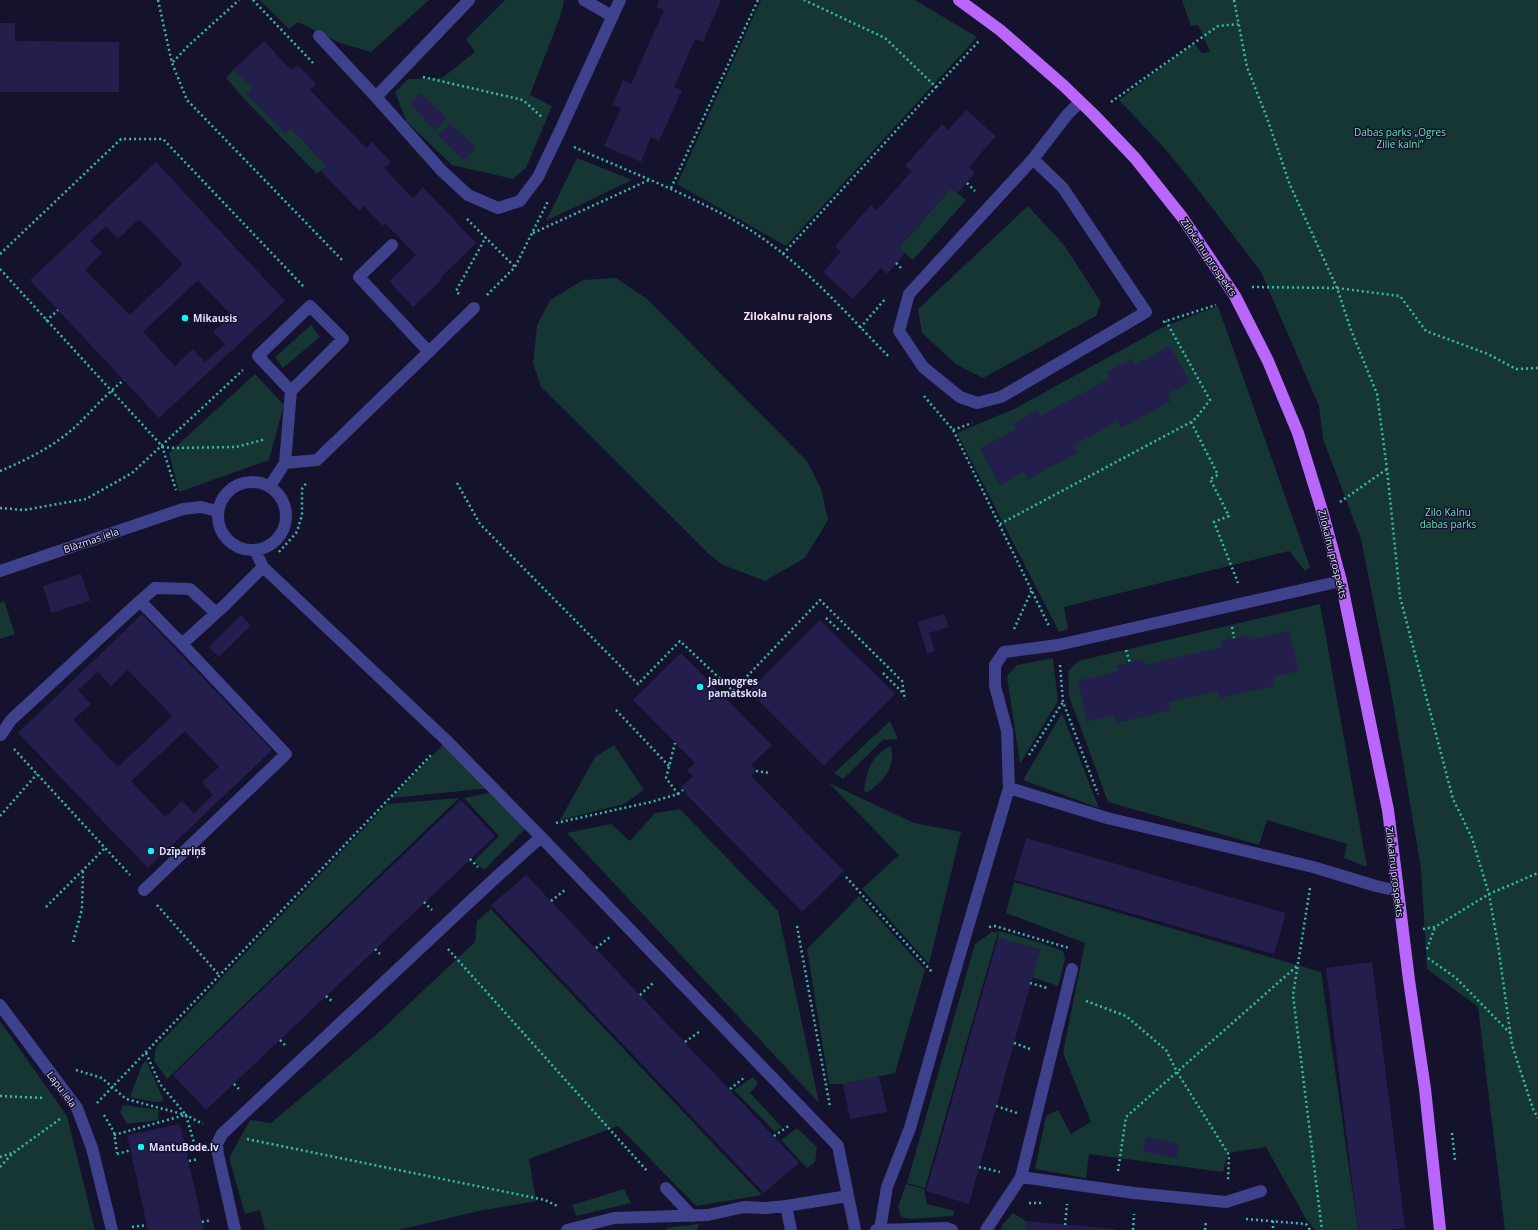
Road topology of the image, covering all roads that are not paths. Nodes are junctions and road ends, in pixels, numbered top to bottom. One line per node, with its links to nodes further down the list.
1 (469, 0): 7 (street)
2 (584, 0): 5 (street)
3 (620, 0): 5 (street)
4 (959, 0): 8 (main road, Zilokalnu prospekts)
5 (612, 16): 7 (street)
6 (319, 36): 7 (street)
7 (376, 96)
8 (1080, 102): 9 (street); 20 (main road, Zilokalnu prospekts)
9 (1033, 159): 9 (street)
10 (392, 246): 12 (street)
11 (474, 308): 12 (street)
12 (429, 352): 14 (street)
13 (291, 391): 13 (street); 14 (street)
14 (285, 463): 15 (street)
15 (270, 486): 16 (street); 17 (street)
16 (217, 511): 17 (street); 19 (street, Blāzmas iela)
17 (255, 550): 18 (street)
18 (263, 567): 22 (street); 26 (street)
19 (0, 570)
20 (1341, 581): 25 (street); 28 (main road, Zilokalnu prospekts)
21 (140, 601): 22 (street); 23 (street); 24 (street)
22 (216, 613): 23 (street)
23 (182, 644): 27 (street)
24 (1, 735)
25 (1009, 788): 28 (street); 42 (street)
26 (541, 837): 34 (street); 38 (street)
27 (144, 890)
28 (1398, 891): 45 (main road, Zilokalnu prospekts)
29 (1072, 969): 31 (street)
30 (0, 1006): 37 (street, Lapu iela)
31 (1021, 1177): 33 (street); 44 (street)
32 (666, 1188): 36 (street)
33 (1261, 1191)
34 (848, 1196): 35 (street); 41 (street)
35 (786, 1206): 36 (street); 40 (street)
36 (692, 1216): 39 (street)
37 (112, 1230)
38 (235, 1230)
39 (567, 1230)
40 (791, 1230)
41 (855, 1230)
42 (878, 1230): 43 (street)
43 (952, 1230)
44 (986, 1230)
45 (1440, 1230)

